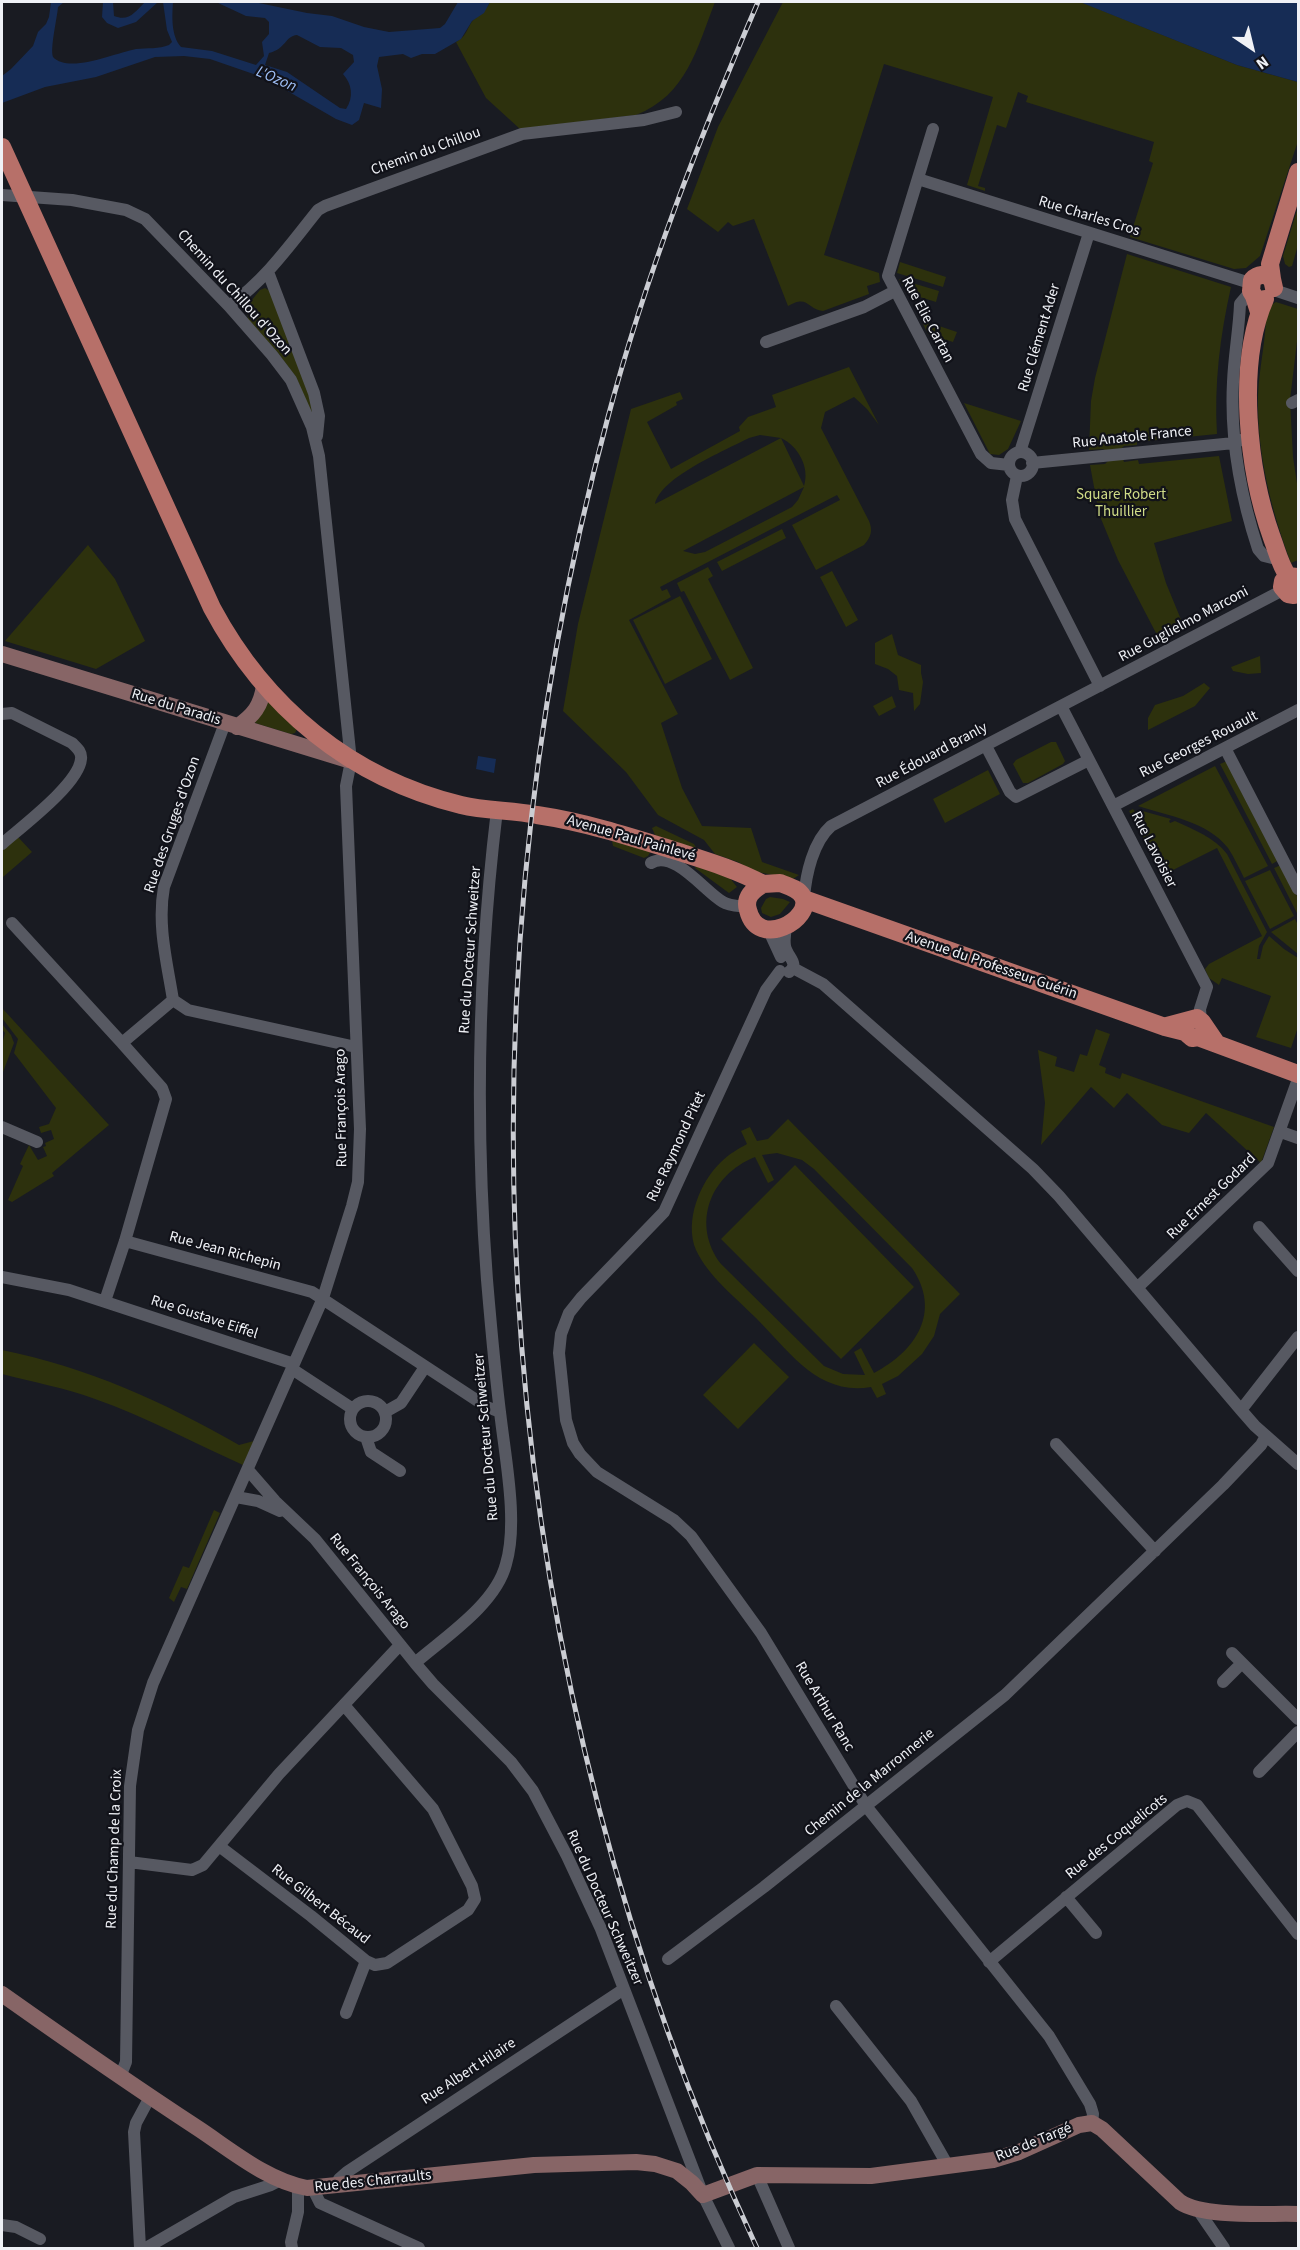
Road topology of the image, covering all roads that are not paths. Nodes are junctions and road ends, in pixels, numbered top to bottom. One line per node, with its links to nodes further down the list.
1 (676, 112): 9 (street, Chemin du Chillou)
2 (933, 129): 5 (street, Rue Elie Cartan)
3 (2, 147): 7 (main road, Avenue Paul Painlevé)
4 (1299, 172): 10 (main road)
5 (918, 179): 8 (street, Rue Charles Cros); 11 (street, Rue Elie Cartan)
6 (2, 195): 7 (street, Chemin du Chillou d'Ozon)
7 (24, 196): 13 (street, Chemin du Chillou d'Ozon); 23 (main road, Avenue Paul Painlevé)
8 (1089, 233): 10 (street, Rue Charles Cros); 17 (street, Rue Clément Ader)
9 (268, 272): 13 (street, Chemin du Chillou); 16 (street)
10 (1261, 288): 12 (street, Rue Charles Cros); 15 (main road)
11 (895, 291): 14 (street); 19 (street, Rue Elie Cartan)
12 (1299, 298)
13 (229, 306): 16 (street, Chemin du Chillou d'Ozon)
14 (766, 342)
15 (1242, 440): 18 (street, Rue Anatole France); 21 (main road)
16 (316, 443): 32 (street, Chemin du Chillou d'Ozon)
17 (1020, 452): 18 (street); 19 (street)
18 (1032, 463): 20 (street)
19 (1009, 465): 20 (street)
20 (1017, 476): 24 (street)
21 (1291, 585): 24 (street, Rue Guglielmo Marconi)
22 (2, 654): 28 (street, Rue du Paradis)
23 (264, 686): 28 (street); 32 (main road, Avenue Paul Painlevé)
24 (1100, 686): 25 (street, Rue Édouard Branly)
25 (1061, 706): 29 (street, Rue Édouard Branly); 31 (street, Rue Lavoisier)
26 (1299, 710): 30 (street, Rue Georges Rouault)
27 (2, 714): 35 (street)
28 (231, 725): 32 (street, Rue du Paradis); 46 (street, Rue des Gruges d'Ozon)
29 (986, 746): 31 (street); 40 (street, Rue Édouard Branly)
30 (1225, 748): 33 (street, Rue Georges Rouault); 39 (street)
31 (1089, 760): 33 (street, Rue Lavoisier)
32 (351, 761): 34 (main road, Avenue Paul Painlevé); 49 (street, Rue François Arago)
33 (1113, 806): 47 (street, Rue Lavoisier)
34 (497, 810): 37 (main road, Avenue Paul Painlevé); 70 (street, Rue du Docteur Schweitzer)
35 (2, 844)
36 (651, 863): 41 (street, Avenue Paul Painlevé)
37 (726, 868): 38 (main road, Avenue Paul Painlevé); 41 (main road)
38 (763, 884): 40 (main road); 41 (main road)
39 (1299, 889)
40 (804, 896): 43 (main road); 47 (main road, Avenue du Professeur Guérin)
41 (747, 902): 44 (main road)
42 (12, 923): 48 (street)
43 (787, 926): 44 (main road); 45 (street)
44 (769, 931): 45 (street)
45 (788, 960): 60 (street); 63 (street, Rue Raymond Pitet)
46 (173, 1000): 48 (street); 49 (street)
47 (1195, 1024): 50 (main road, Avenue du Professeur Guérin)
48 (122, 1043): 57 (street)
49 (356, 1047): 61 (street, Rue François Arago)
50 (1299, 1074)
51 (1299, 1079): 53 (street, Rue Ernest Godard)
52 (2, 1127): 55 (street)
53 (1281, 1132): 54 (street); 60 (street, Rue Ernest Godard)
54 (1299, 1138)
55 (36, 1142)
56 (1259, 1227): 58 (street)
57 (125, 1241): 61 (street, Rue Jean Richepin); 62 (street)
58 (1299, 1271)
59 (2, 1276): 62 (street, Rue Gustave Eiffel)
60 (1137, 1288): 68 (street)
61 (323, 1298): 65 (street, Rue François Arago); 66 (street, Rue Jean Richepin)
62 (105, 1301): 65 (street, Rue Gustave Eiffel)
63 (569, 1314): 90 (street, Rue Arthur Ranc)
64 (1299, 1337): 68 (street)
65 (293, 1366): 67 (street, Rue Gustave Eiffel); 75 (street, Rue François Arago)
66 (425, 1367): 69 (street); 70 (street, Rue Jean Richepin)
67 (353, 1409): 69 (street); 72 (street)
68 (1240, 1410): 71 (street)
69 (385, 1412): 72 (street)
70 (500, 1412): 83 (street, Rue du Docteur Schweitzer)
71 (1266, 1436): 74 (street); 80 (street, Chemin de la Marronnerie)
72 (366, 1437): 76 (street)
73 (1056, 1444): 80 (street)
74 (1299, 1464)
75 (248, 1470): 77 (street, Rue François Arago); 79 (street, Rue François Arago)
76 (400, 1471)
77 (243, 1482): 78 (street, Rue du Champ de la Croix)
78 (236, 1497): 79 (street); 92 (street, Rue du Champ de la Croix)
79 (302, 1525): 81 (street, Rue François Arago)
80 (1155, 1551): 90 (street, Chemin de la Marronnerie)
81 (400, 1645): 83 (street, Rue François Arago); 86 (street)
82 (1232, 1653): 84 (street)
83 (416, 1663): 99 (street, Rue du Docteur Schweitzer)
84 (1242, 1663): 85 (street); 87 (street)
85 (1223, 1682)
86 (344, 1705): 91 (street); 97 (street, Rue Gilbert Bécaud)
87 (1299, 1719)
88 (1299, 1732): 89 (street)
89 (1259, 1772)
90 (867, 1806): 96 (street, Chemin de la Marronnerie); 98 (street, Rue Arthur Ranc)
91 (219, 1846): 92 (street); 97 (street, Rue Gilbert Bécaud)
92 (129, 1862): 103 (street, Rue du Champ de la Croix)
93 (1066, 1897): 94 (street, Rue des Coquelicots); 95 (street, Rue des Coquelicots); 98 (street, Rue des Coquelicots)
94 (1096, 1933)
95 (1299, 1934)
96 (668, 1959)
97 (366, 1961): 102 (street)
98 (989, 1962): 105 (street, Rue Arthur Ranc)
99 (624, 1989): 106 (street, Rue du Docteur Schweitzer); 111 (street, Rue Albert Hilaire)
100 (2, 1994): 103 (street, Rue des Charraults)
101 (836, 2006): 107 (street)
102 (346, 2013)
103 (120, 2077): 104 (street, Rue des Charraults)
104 (150, 2097): 110 (street, Rue des Charraults); 119 (street)
105 (1092, 2123): 107 (street, Rue de Targé); 114 (street, Rue de Targé)
106 (690, 2159): 108 (street); 113 (street, Rue du Docteur Schweitzer)
107 (948, 2166): 109 (street, Rue de Targé)
108 (669, 2168): 111 (street, Rue des Charraults); 113 (street, Rue des Charraults)
109 (757, 2175): 113 (street, Rue de Targé); 124 (street)
110 (281, 2180): 112 (street, Rue des Charraults); 120 (street)
111 (338, 2186): 112 (street, Rue des Charraults)
112 (309, 2191): 115 (street); 115 (street); 122 (street)
113 (710, 2193): 123 (street, Rue du Docteur Schweitzer)
114 (1198, 2210): 116 (street, Rue de Targé); 125 (street)
115 (298, 2212): 121 (street)
116 (1299, 2214)
117 (2, 2225): 118 (street)
118 (40, 2239)
119 (140, 2248)
120 (146, 2248)
121 (292, 2248)
122 (419, 2248)
123 (729, 2248)
124 (789, 2248)
125 (1224, 2248)

